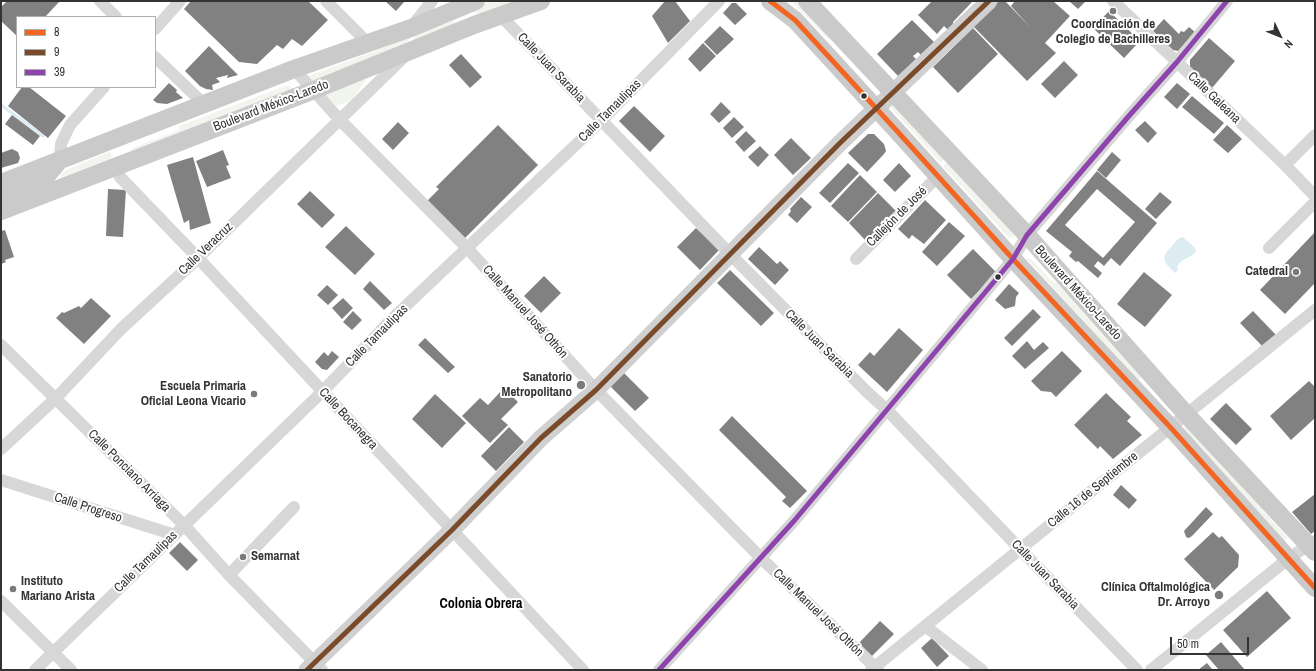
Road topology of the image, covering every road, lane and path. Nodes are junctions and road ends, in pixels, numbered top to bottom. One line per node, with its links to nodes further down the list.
1 (100, 1): 14 (street)
2 (180, 1): 17 (street)
3 (326, 1): 19 (street)
4 (432, 1): 18 (street)
5 (476, 1): 13 (main road, Boulevard México-Laredo)
6 (541, 1): 15 (main road, Boulevard México-Laredo)
7 (719, 1): 30 (street, Calle Tamaulipas)
8 (770, 1): 28 (main road, Boulevard México-Laredo)
9 (807, 1): 26 (main road, Boulevard México-Laredo)
10 (989, 1): 26 (street)
11 (1113, 1): 22 (street, Calle Galeana)
12 (1221, 3): 22 (street)
13 (454, 5): 16 (main road); 18 (main road, Boulevard México-Laredo)
14 (115, 16)
15 (501, 16): 16 (main road, Boulevard México-Laredo); 30 (street, Calle Juan Sarabia)
16 (474, 26): 20 (main road, Boulevard México-Laredo)
17 (156, 28)
18 (411, 28): 19 (main road, Boulevard México-Laredo)
19 (368, 43): 23 (main road, Boulevard México-Laredo)
20 (412, 50): 25 (main road, Boulevard México-Laredo); 29 (street, Calle Veracruz)
21 (156, 58): 27 (street)
22 (1177, 62): 34 (street, Calle Galeana); 42 (street)
23 (294, 69): 25 (street, Calle Manuel José Othón); 27 (main road, Boulevard México-Laredo)
24 (103, 88): 33 (street)
25 (314, 90): 29 (street, Calle Manuel José Othón); 35 (main road, Boulevard México-Laredo)
26 (893, 92): 28 (street); 42 (main road, Boulevard México-Laredo)
27 (204, 104): 31 (main road, Boulevard México-Laredo)
28 (876, 109): 36 (main road, Boulevard México-Laredo); 45 (street)
29 (340, 120): 44 (street, Calle Manuel José Othón); 46 (street, Calle Veracruz)
30 (602, 120): 44 (street, Calle Tamaulipas); 45 (street, Calle Juan Sarabia)
31 (127, 134): 33 (main road, Boulevard México-Laredo); 35 (main road)
32 (1315, 135): 34 (street)
33 (60, 160): 37 (main road, Boulevard México-Laredo); 39 (main road)
34 (1284, 165): 38 (street, Calle Galeana)
35 (117, 167): 41 (main road, Boulevard México-Laredo); 46 (street, Calle Bocanegra)
36 (938, 176): 47 (street, Callejón de José); 48 (main road, Boulevard México-Laredo)
37 (1, 183)
38 (1315, 196)
39 (1, 201)
40 (1315, 202): 43 (street)
41 (1, 211)
42 (1027, 235): 48 (street); 55 (main road, Boulevard México-Laredo)
43 (1269, 248)
44 (468, 249): 51 (street, Calle Manuel José Othón); 52 (street, Calle Tamaulipas)
45 (731, 254): 51 (street); 54 (street, Calle Juan Sarabia)
46 (198, 258): 52 (street, Calle Bocanegra); 53 (street, Calle Veracruz)
47 (856, 259)
48 (1013, 259): 54 (street); 56 (main road, Boulevard México-Laredo)
49 (1315, 310): 55 (street, Calle 16 de Septiembre)
50 (1, 345): 53 (street, Calle Ponciano Arriaga)
51 (596, 390): 61 (street); 65 (street, Calle Manuel José Othón)
52 (322, 392): 60 (street, Calle Tamaulipas); 61 (street, Calle Bocanegra)
53 (56, 398): 57 (street, Calle Veracruz); 60 (street, Calle Ponciano Arriaga)
54 (888, 410): 64 (street, Calle Juan Sarabia); 65 (street)
55 (1186, 414): 56 (street, Calle 16 de Septiembre); 63 (main road, Boulevard México-Laredo)
56 (1171, 428): 64 (street, Calle 16 de Septiembre); 66 (main road, Boulevard México-Laredo)
57 (1, 449)
58 (1, 480): 62 (street, Calle Progreso)
59 (294, 507): 67 (street)
60 (184, 525): 62 (street, Calle Tamaulipas); 67 (street, Calle Ponciano Arriaga)
61 (452, 530): 72 (street); 76 (street, Calle Bocanegra)
62 (174, 535): 71 (street, Calle Tamaulipas)
63 (1313, 546): 66 (street)
64 (1020, 549): 70 (street, Calle 16 de Septiembre); 79 (street, Calle Juan Sarabia)
65 (761, 558): 73 (street, Calle Manuel José Othón); 77 (street)
66 (1289, 558): 68 (main road, Boulevard México-Laredo); 80 (street)
67 (230, 576): 72 (street, Calle Ponciano Arriaga)
68 (1315, 588)
69 (1, 601): 71 (street)
70 (925, 626): 73 (street, Calle 16 de Septiembre); 78 (street)
71 (53, 652): 74 (street, Calle Tamaulipas); 75 (street)
72 (314, 667)
73 (874, 669)
74 (35, 670)
75 (70, 670)
76 (583, 670)
77 (659, 670)
78 (982, 670)
79 (1137, 670)
80 (1151, 670)

